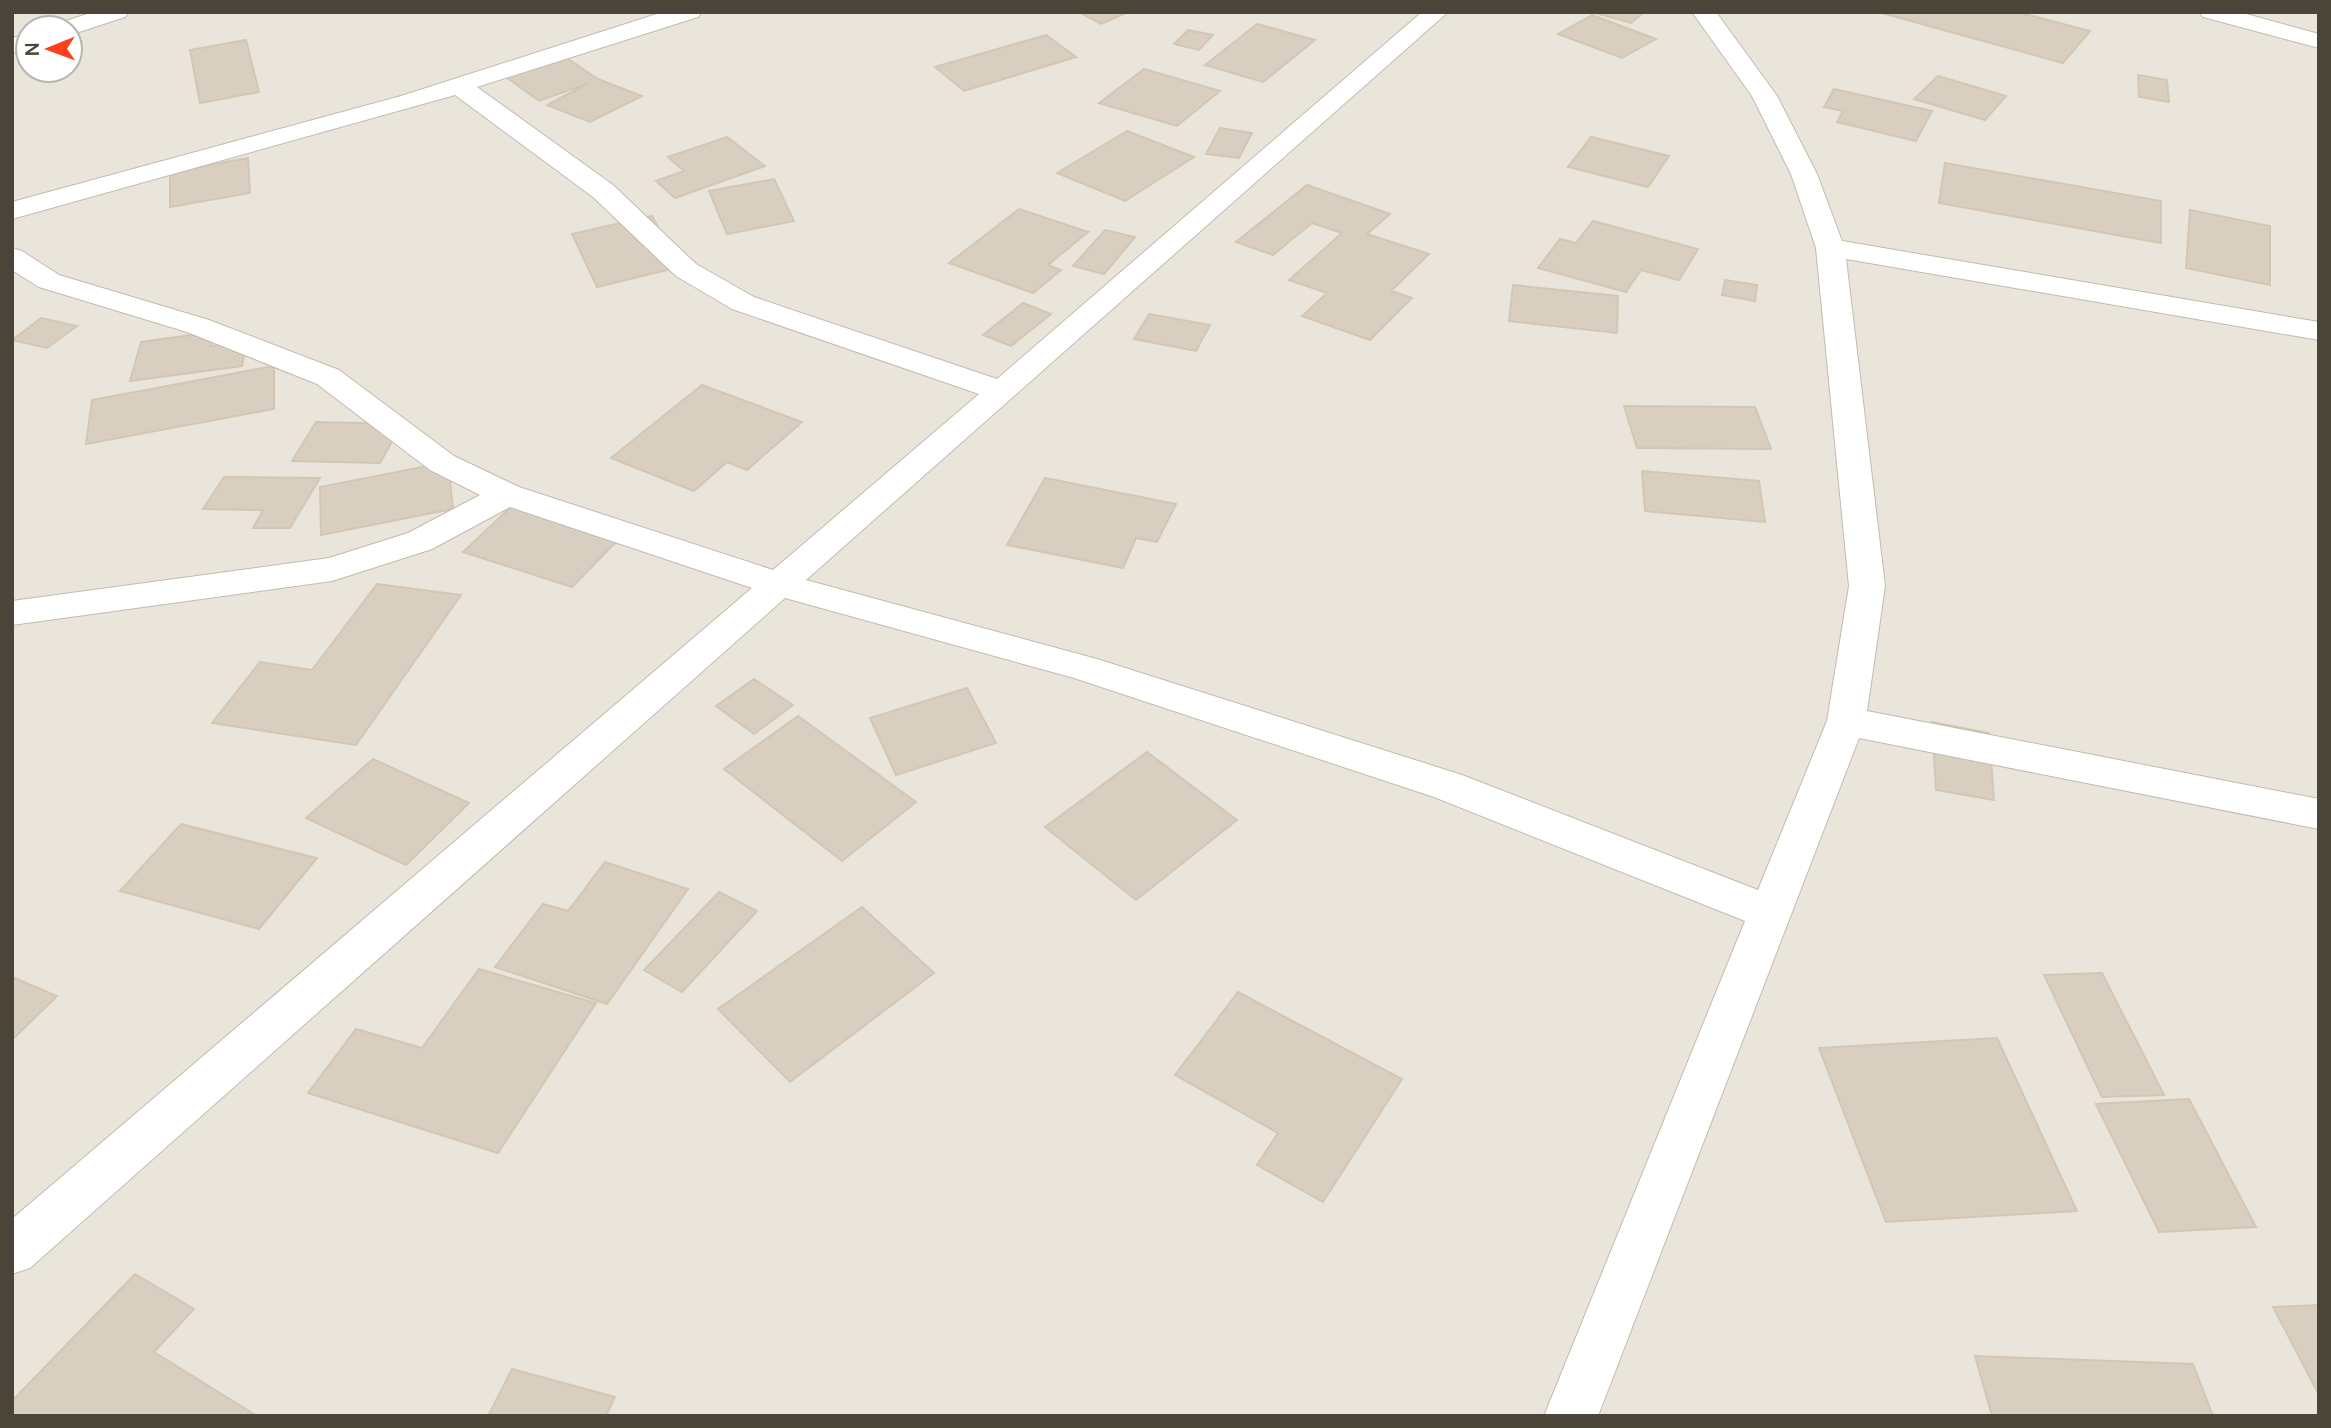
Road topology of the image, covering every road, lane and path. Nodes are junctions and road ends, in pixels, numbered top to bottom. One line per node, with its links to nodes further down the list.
1 (117, 12): 7 (street)
2 (690, 12): 9 (street)
3 (1436, 12): 14 (street)
4 (1704, 12): 11 (street)
5 (2211, 12): 6 (street)
6 (2272, 19): 8 (street)
7 (84, 23)
8 (2319, 41)
9 (459, 86): 10 (street); 14 (street)
10 (12, 211)
11 (1830, 248): 13 (street); 18 (street)
12 (12, 257): 15 (street)
13 (2319, 331)
14 (1001, 391): 16 (street)
15 (507, 495): 16 (street); 17 (street)
16 (778, 584): 20 (street); 21 (street)
17 (12, 613)
18 (1846, 721): 19 (street); 20 (street)
19 (2319, 814)
20 (1771, 913): 22 (street)
21 (12, 1251)
22 (1571, 1416)

